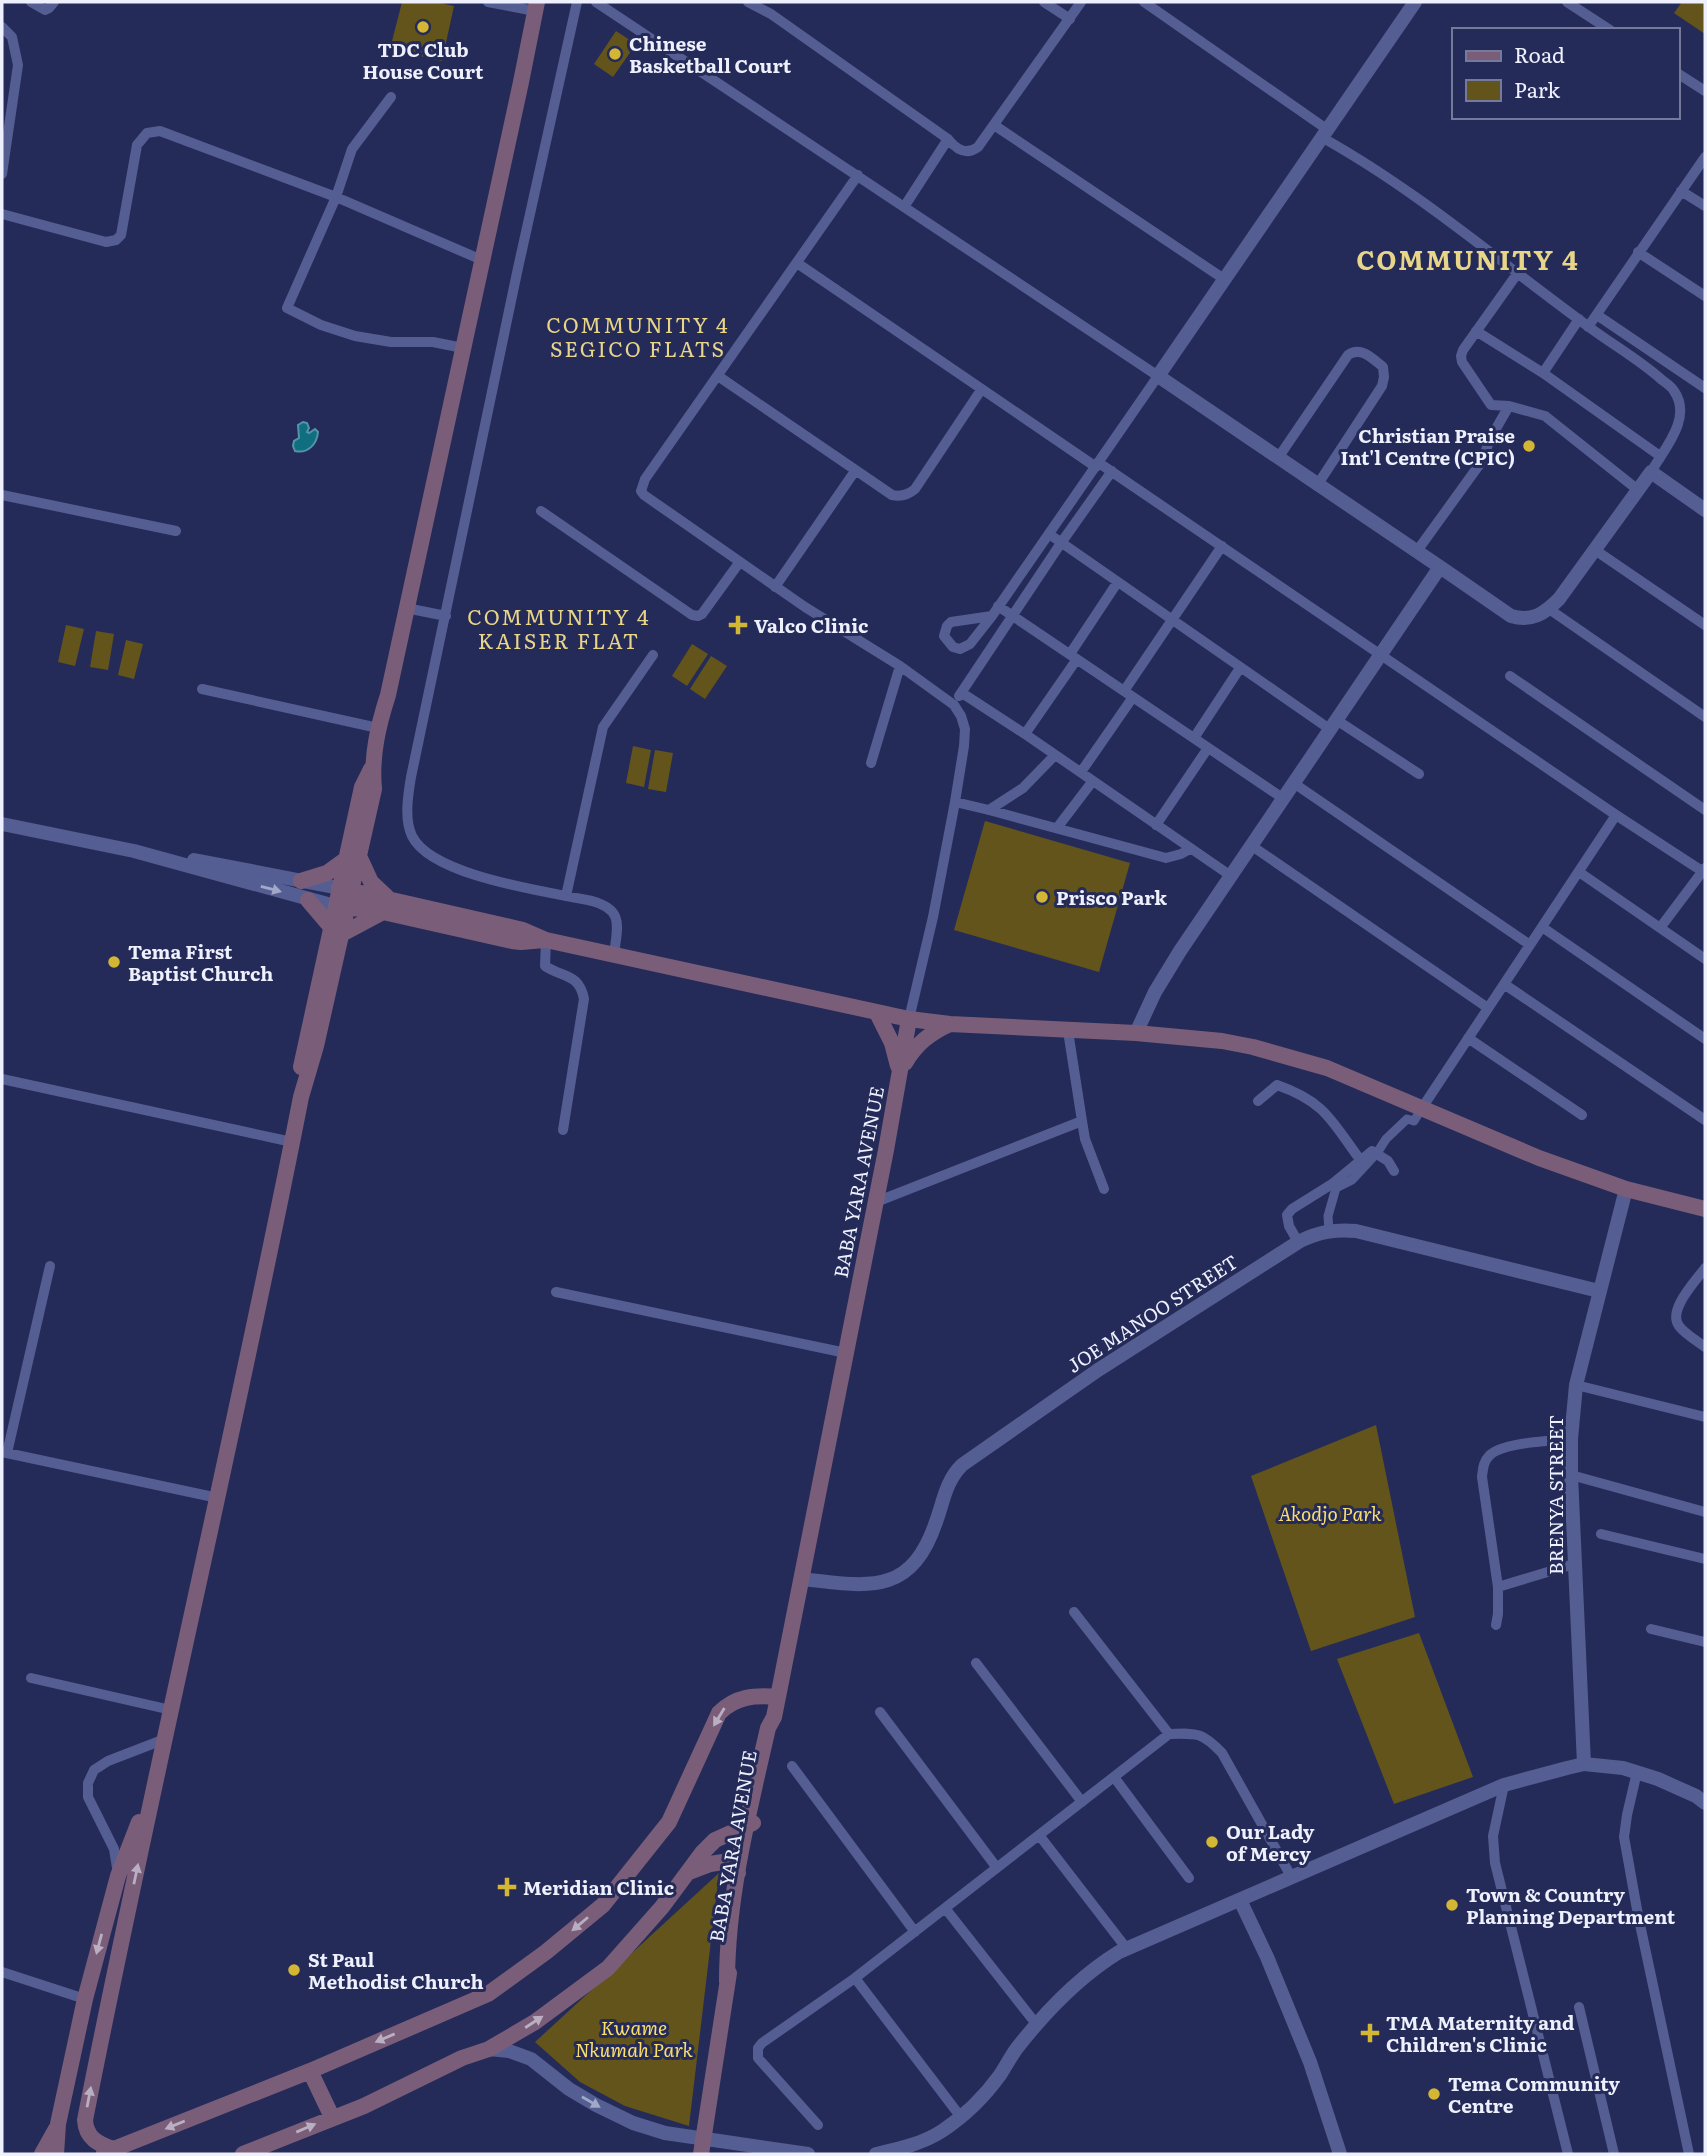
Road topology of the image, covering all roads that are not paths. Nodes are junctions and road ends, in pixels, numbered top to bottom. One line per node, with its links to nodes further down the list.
1 (31, 2): 2 (street)
2 (54, 2)
3 (488, 2): 12 (street)
4 (577, 2): 70 (street)
5 (596, 2): 24 (street)
6 (748, 2): 21 (street)
7 (1044, 2): 13 (street)
8 (1081, 2): 13 (street)
9 (1144, 2): 20 (street)
10 (1415, 2): 20 (street)
11 (1567, 2): 15 (street)
12 (536, 6): 31 (main road)
13 (1070, 19): 19 (street)
14 (2, 27): 23 (street)
15 (1607, 28)
16 (1679, 74): 17 (street)
17 (1705, 91)
18 (391, 97): 26 (street)
19 (994, 125): 21 (street); 34 (street)
20 (1325, 134): 33 (street); 34 (street)
21 (948, 139): 28 (street)
22 (1705, 157): 25 (street)
23 (2, 174)
24 (858, 175): 28 (street); 32 (street)
25 (1681, 191): 27 (street); 30 (street)
26 (337, 197): 29 (street); 31 (street); 40 (street)
27 (1705, 206)
28 (904, 207): 43 (street)
29 (2, 214)
30 (1639, 252): 35 (street); 36 (street)
31 (482, 260): 40 (main road)
32 (797, 263): 42 (street); 45 (street)
33 (1517, 274): 37 (street); 39 (street)
34 (1224, 279): 43 (street)
35 (1705, 296)
36 (1597, 315): 38 (street); 44 (street)
37 (1579, 319): 38 (street); 41 (street)
38 (1588, 327): 47 (street)
39 (1476, 331): 41 (street); 46 (street)
40 (463, 348): 68 (main road)
41 (1543, 373): 47 (street)
42 (718, 376): 50 (street); 64 (street)
43 (1158, 376): 48 (street); 49 (street)
44 (1705, 388)
45 (981, 390): 49 (street); 50 (street)
46 (1509, 406): 54 (street); 63 (street)
47 (1660, 456): 52 (street)
48 (1278, 458): 53 (street); 53 (street)
49 (1097, 465): 51 (street); 59 (street)
50 (855, 471): 67 (street)
51 (1112, 471): 60 (street); 61 (street)
52 (1651, 472): 54 (street); 56 (street)
53 (1318, 484): 63 (street)
54 (1639, 489): 62 (street)
55 (2, 495): 58 (street)
56 (1705, 510)
57 (541, 511): 64 (street)
58 (176, 531)
59 (1049, 534): 60 (street); 71 (street)
60 (1061, 543): 66 (street); 71 (street)
61 (1222, 546): 72 (street); 75 (street)
62 (1595, 550): 69 (street); 73 (street)
63 (1416, 551): 65 (street)
64 (739, 563): 67 (street)
65 (1440, 568): 69 (street); 75 (street)
66 (1117, 583): 72 (street); 76 (street)
67 (775, 587): 77 (street)
68 (406, 608): 70 (street); 86 (main road)
69 (1549, 609): 84 (street)
70 (446, 616): 113 (street)
71 (1012, 616): 76 (street); 81 (street)
72 (1171, 620): 78 (street); 82 (street)
73 (1705, 625)
74 (653, 655): 113 (street)
75 (1382, 655): 85 (street); 100 (street)
76 (1073, 657): 82 (street); 87 (street)
77 (900, 666): 83 (street); 91 (street)
78 (1240, 668): 85 (street); 88 (street)
79 (1510, 676): 99 (street)
80 (202, 690): 86 (street)
81 (962, 693): 83 (street); 87 (street)
82 (1128, 694): 88 (street); 92 (street)
83 (954, 705): 97 (street)
84 (1705, 717)
85 (1335, 725): 93 (street); 95 (street)
86 (377, 729): 107 (main road)
87 (1025, 734): 90 (street)
88 (1194, 738): 89 (street)
89 (1208, 748): 96 (street); 102 (street)
90 (1055, 755): 92 (street); 98 (street)
91 (871, 763)
92 (1081, 772): 94 (street)
93 (1419, 774)
94 (1092, 782): 102 (street); 103 (street)
95 (1295, 784): 96 (street); 121 (street)
96 (1284, 799): 104 (street)
97 (955, 802): 98 (street); 127 (street)
98 (989, 810): 103 (street)
99 (1705, 810)
100 (1616, 815): 108 (street); 109 (street)
101 (2, 824): 106 (street)
102 (1156, 825): 105 (street)
103 (1057, 828): 105 (street)
104 (1252, 846): 110 (street); 125 (street)
105 (1190, 849): 110 (street)
106 (134, 851): 111 (street); 114 (street, one-way to 114)
107 (352, 858): 111 (main road); 112 (main road); 115 (main road)
108 (1704, 870): 118 (street)
109 (1578, 872): 117 (street); 118 (street)
110 (1231, 876): 130 (street)
111 (301, 881): 112 (street)
112 (345, 889): 115 (main road); 116 (main road)
113 (566, 896): 122 (street)
114 (308, 900): 116 (street); 119 (main road)
115 (386, 905): 116 (main road); 119 (main road); 120 (main road)
116 (341, 906): 119 (main road)
117 (1542, 927): 121 (street); 132 (street)
118 (1660, 928): 123 (street)
119 (336, 931): 141 (main road)
120 (546, 940): 122 (main road); 140 (street)
121 (1530, 945): 124 (street)
122 (614, 955): 126 (main road)
123 (1705, 959)
124 (1504, 984): 125 (street); 138 (street)
125 (1488, 1008): 131 (street)
126 (877, 1013): 127 (main road); 133 (main road)
127 (909, 1019): 128 (main road); 133 (main road, BABA YARA AVENUE)
128 (950, 1024): 129 (main road); 133 (main road)
129 (1068, 1031): 130 (main road); 139 (street)
130 (1136, 1033): 136 (main road)
131 (1468, 1038): 136 (street); 137 (street)
132 (1705, 1039)
133 (900, 1075): 147 (main road, BABA YARA AVENUE)
134 (2, 1079): 141 (street)
135 (1258, 1101): 143 (street)
136 (1422, 1108): 142 (street); 146 (main road)
137 (1582, 1115)
138 (1705, 1120)
139 (1082, 1121): 145 (street); 147 (street)
140 (563, 1130)
141 (292, 1142): 162 (main road)
142 (1377, 1153): 143 (street); 144 (street); 149 (street)
143 (1361, 1161): 150 (street)
144 (1394, 1171)
145 (1104, 1189)
146 (1626, 1189): 148 (main road); 153 (street, BRENYA STREET)
147 (876, 1202): 156 (main road, BABA YARA AVENUE)
148 (1705, 1209)
149 (1329, 1231): 150 (street, JOE MANOO STREET); 153 (street, JOE MANOO STREET)
150 (1297, 1242): 167 (street, JOE MANOO STREET)
151 (50, 1266): 160 (street)
152 (1704, 1272): 155 (street)
153 (1599, 1291): 157 (street, BRENYA STREET)
154 (556, 1292): 156 (street)
155 (1705, 1347)
156 (846, 1353): 167 (main road, BABA YARA AVENUE)
157 (1576, 1385): 158 (street); 159 (street, BRENYA STREET)
158 (1704, 1416)
159 (1571, 1438): 161 (street, BRENYA STREET); 168 (street)
160 (4, 1452): 162 (street)
161 (1571, 1475): 163 (street); 166 (street, BRENYA STREET)
162 (218, 1499): 176 (main road)
163 (1705, 1512)
164 (1601, 1534): 165 (street)
165 (1705, 1559)
166 (1574, 1564): 168 (street); 181 (street, BRENYA STREET)
167 (802, 1579): 175 (main road, BABA YARA AVENUE)
168 (1498, 1587): 170 (street)
169 (1074, 1612): 178 (street)
170 (1496, 1625)
171 (1651, 1629): 172 (street)
172 (1705, 1642)
173 (976, 1663): 186 (street)
174 (31, 1678): 176 (street)
175 (778, 1697): 188 (main road, BABA YARA AVENUE); 207 (main road, one-way to 207)
176 (171, 1710): 179 (main road)
177 (880, 1712): 190 (street)
178 (1169, 1734): 184 (street); 195 (street)
179 (165, 1739): 180 (main road); 193 (street)
180 (160, 1763): 193 (main road); 214 (main road, one-way to 180)
181 (1584, 1765): 183 (street); 185 (street)
182 (792, 1766): 198 (street)
183 (1637, 1772): 187 (street); 223 (street)
184 (1114, 1777): 186 (street); 194 (street)
185 (1504, 1786): 195 (street); 221 (street)
186 (1082, 1802): 189 (street)
187 (1705, 1804)
188 (751, 1823): 191 (main road); 192 (main road, BABA YARA AVENUE); 202 (main road, BABA YARA AVENUE)
189 (1039, 1835): 190 (street); 199 (street)
190 (997, 1868): 197 (street)
191 (689, 1872): 192 (main road); 206 (main road, one-way to 191)
192 (738, 1873): 202 (main road, BABA YARA AVENUE)
193 (118, 1876): 203 (main road, one-way to 203)
194 (1189, 1878)
195 (1292, 1878): 196 (street)
196 (1240, 1900): 199 (street); 220 (street)
197 (945, 1908): 198 (street); 205 (street)
198 (915, 1931): 201 (street)
199 (1127, 1949): 205 (street)
200 (2, 1972): 203 (street)
201 (855, 1978): 208 (street); 211 (street)
202 (727, 1982): 212 (main road, BABA YARA AVENUE)
203 (85, 1999): 210 (main road)
204 (1579, 2007): 222 (street)
205 (1037, 2025): 208 (street)
206 (489, 2049): 209 (main road); 212 (street, one-way to 212)
207 (310, 2071): 209 (main road); 214 (main road, one-way to 214)
208 (960, 2116): 213 (street)
209 (332, 2117): 217 (main road, one-way to 209)
210 (58, 2124): 215 (main road); 216 (main road)
211 (818, 2125)
212 (702, 2146): 218 (street)
213 (912, 2149): 219 (street)
214 (106, 2152)
215 (42, 2154)
216 (56, 2154)
217 (243, 2154)
218 (808, 2154)
219 (876, 2154)
220 (1340, 2154)
221 (1568, 2154)
222 (1614, 2154)
223 (1689, 2154)

